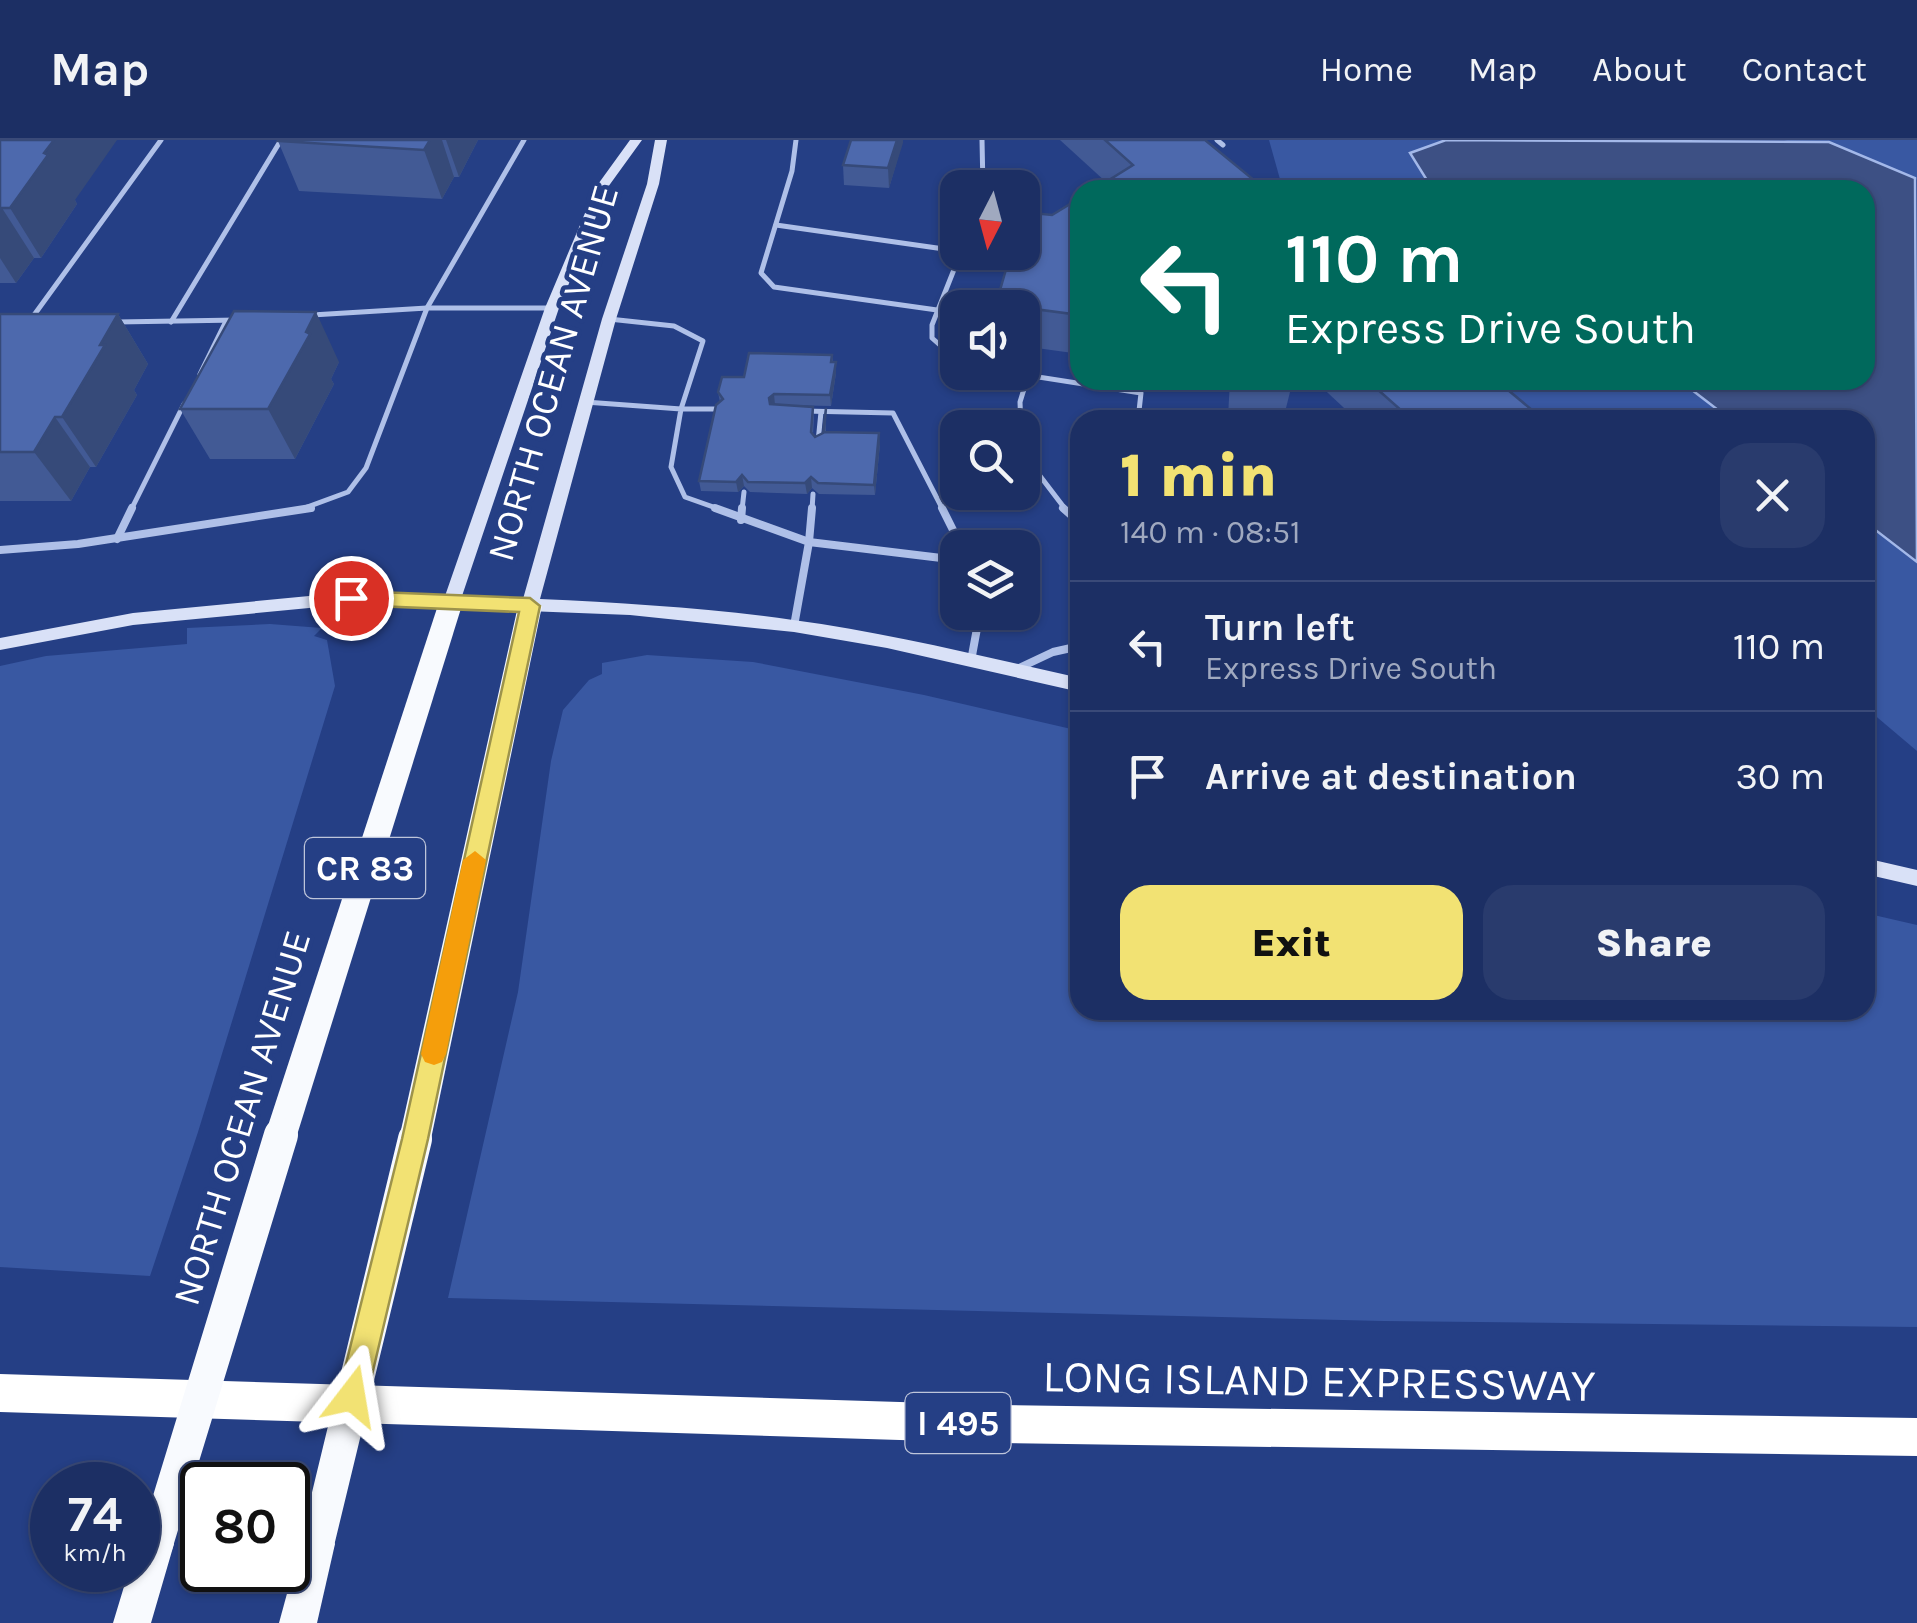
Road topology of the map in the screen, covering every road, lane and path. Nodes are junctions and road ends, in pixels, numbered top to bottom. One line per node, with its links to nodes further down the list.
1 (161, 140): 22 (lane)
2 (281, 140): 25 (lane)
3 (524, 140): 14 (lane)
4 (636, 140): 15 (main road, NORTH OCEAN AVENUE / CR 83)
5 (661, 140): 18 (main road, NORTH OCEAN AVENUE / CR 83)
6 (796, 140): 11 (lane)
7 (982, 140): 10 (lane)
8 (1217, 140): 9 (lane)
9 (1223, 145)
10 (983, 170)
11 (776, 225): 12 (lane); 16 (lane)
12 (940, 249)
13 (952, 270): 16 (lane)
14 (427, 308): 15 (lane); 17 (lane); 43 (lane)
15 (552, 308): 47 (main road, NORTH OCEAN AVENUE / CR 83)
16 (937, 310): 26 (lane)
17 (299, 316)
18 (609, 319): 30 (main road, NORTH OCEAN AVENUE / CR 83); 31 (lane)
19 (226, 320): 20 (lane); 25 (lane); 43 (lane)
20 (244, 320)
21 (14, 322): 22 (lane)
22 (29, 322): 23 (lane)
23 (46, 322)
24 (100, 322): 25 (lane)
25 (171, 322)
26 (940, 345)
27 (1040, 378): 28 (lane)
28 (1070, 382)
29 (1122, 390): 33 (lane)
30 (585, 402): 31 (lane); 48 (main road, NORTH OCEAN AVENUE / CR 83)
31 (680, 409): 32 (lane); 41 (lane)
32 (719, 409)
33 (1139, 410)
34 (791, 411): 35 (lane)
35 (820, 412): 36 (lane); 42 (lane)
36 (818, 442)
37 (1040, 476): 40 (lane)
38 (744, 492): 41 (lane)
39 (813, 494): 44 (lane)
40 (1070, 515)
41 (740, 520): 44 (lane)
42 (953, 530)
43 (117, 538): 45 (lane)
44 (808, 542): 46 (lane); 49 (lane)
45 (0, 550)
46 (940, 558)
47 (452, 602): 48 (main road); 51 (main road); 60 (highway, NORTH OCEAN AVENUE / CR 83, bridge)
48 (530, 606): 49 (main road); 61 (highway, NORTH OCEAN AVENUE / CR 83, bridge)
49 (794, 626): 53 (main road)
50 (977, 630): 53 (lane)
51 (0, 644)
52 (1070, 648): 54 (lane)
53 (971, 660): 54 (main road)
54 (1015, 670): 55 (main road)
55 (1070, 683)
56 (1875, 868): 57 (main road)
57 (1917, 878)
58 (0, 1393): 59 (highway, LONG ISLAND EXPRESSWAY / I 495)
59 (1917, 1437)
60 (132, 1623)
61 (298, 1623)

